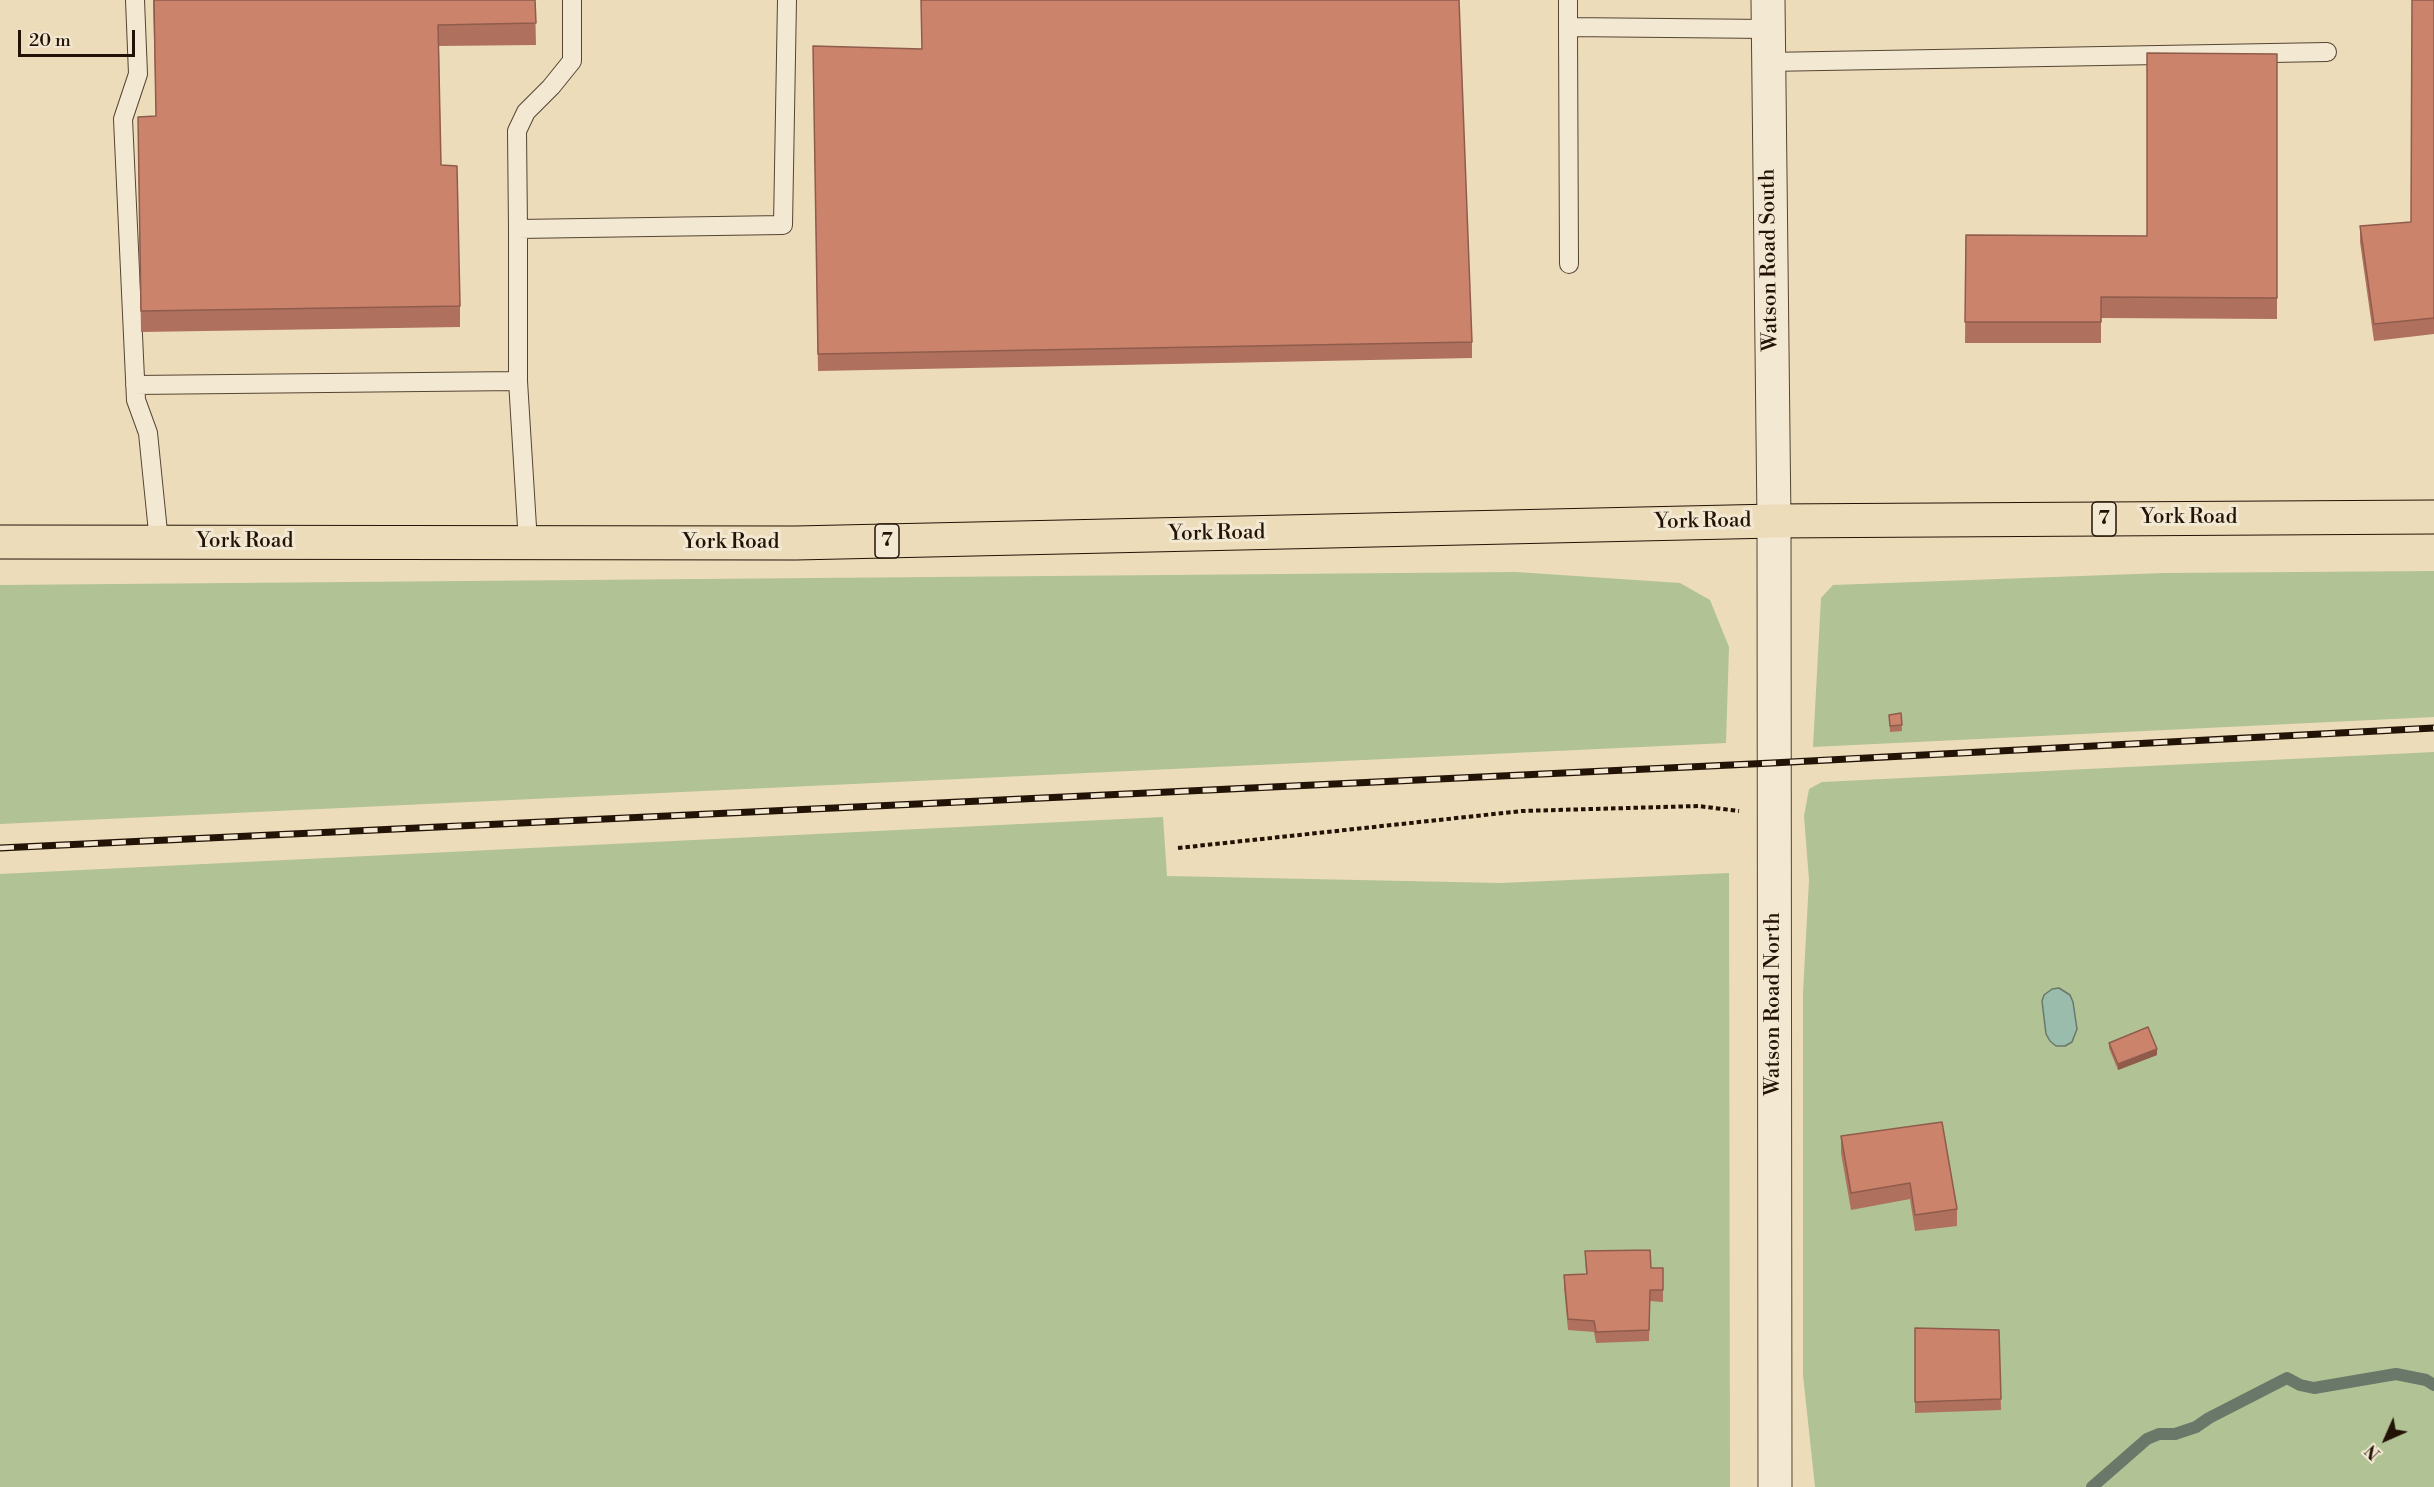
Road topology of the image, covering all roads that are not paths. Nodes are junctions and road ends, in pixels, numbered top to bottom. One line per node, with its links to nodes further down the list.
1 (135, 0): 12 (lane)
2 (572, 0): 9 (lane)
3 (787, 0): 9 (lane)
4 (1568, 0): 6 (lane)
5 (1768, 15): 6 (lane); 8 (street, Watson Road South)
6 (1568, 27): 10 (lane)
7 (2327, 52): 8 (lane)
8 (1767, 62): 14 (street, Watson Road South)
9 (518, 230): 11 (lane)
10 (1569, 264)
11 (518, 381): 12 (lane); 17 (lane)
12 (135, 385): 16 (lane)
13 (2434, 517): 14 (main road, York Road / 7)
14 (1774, 521): 17 (main road, York Road / 7); 18 (street, Watson Road North)
15 (0, 542): 16 (main road, York Road / 7)
16 (159, 542): 17 (main road, York Road / 7)
17 (528, 543)
18 (1775, 1487)

